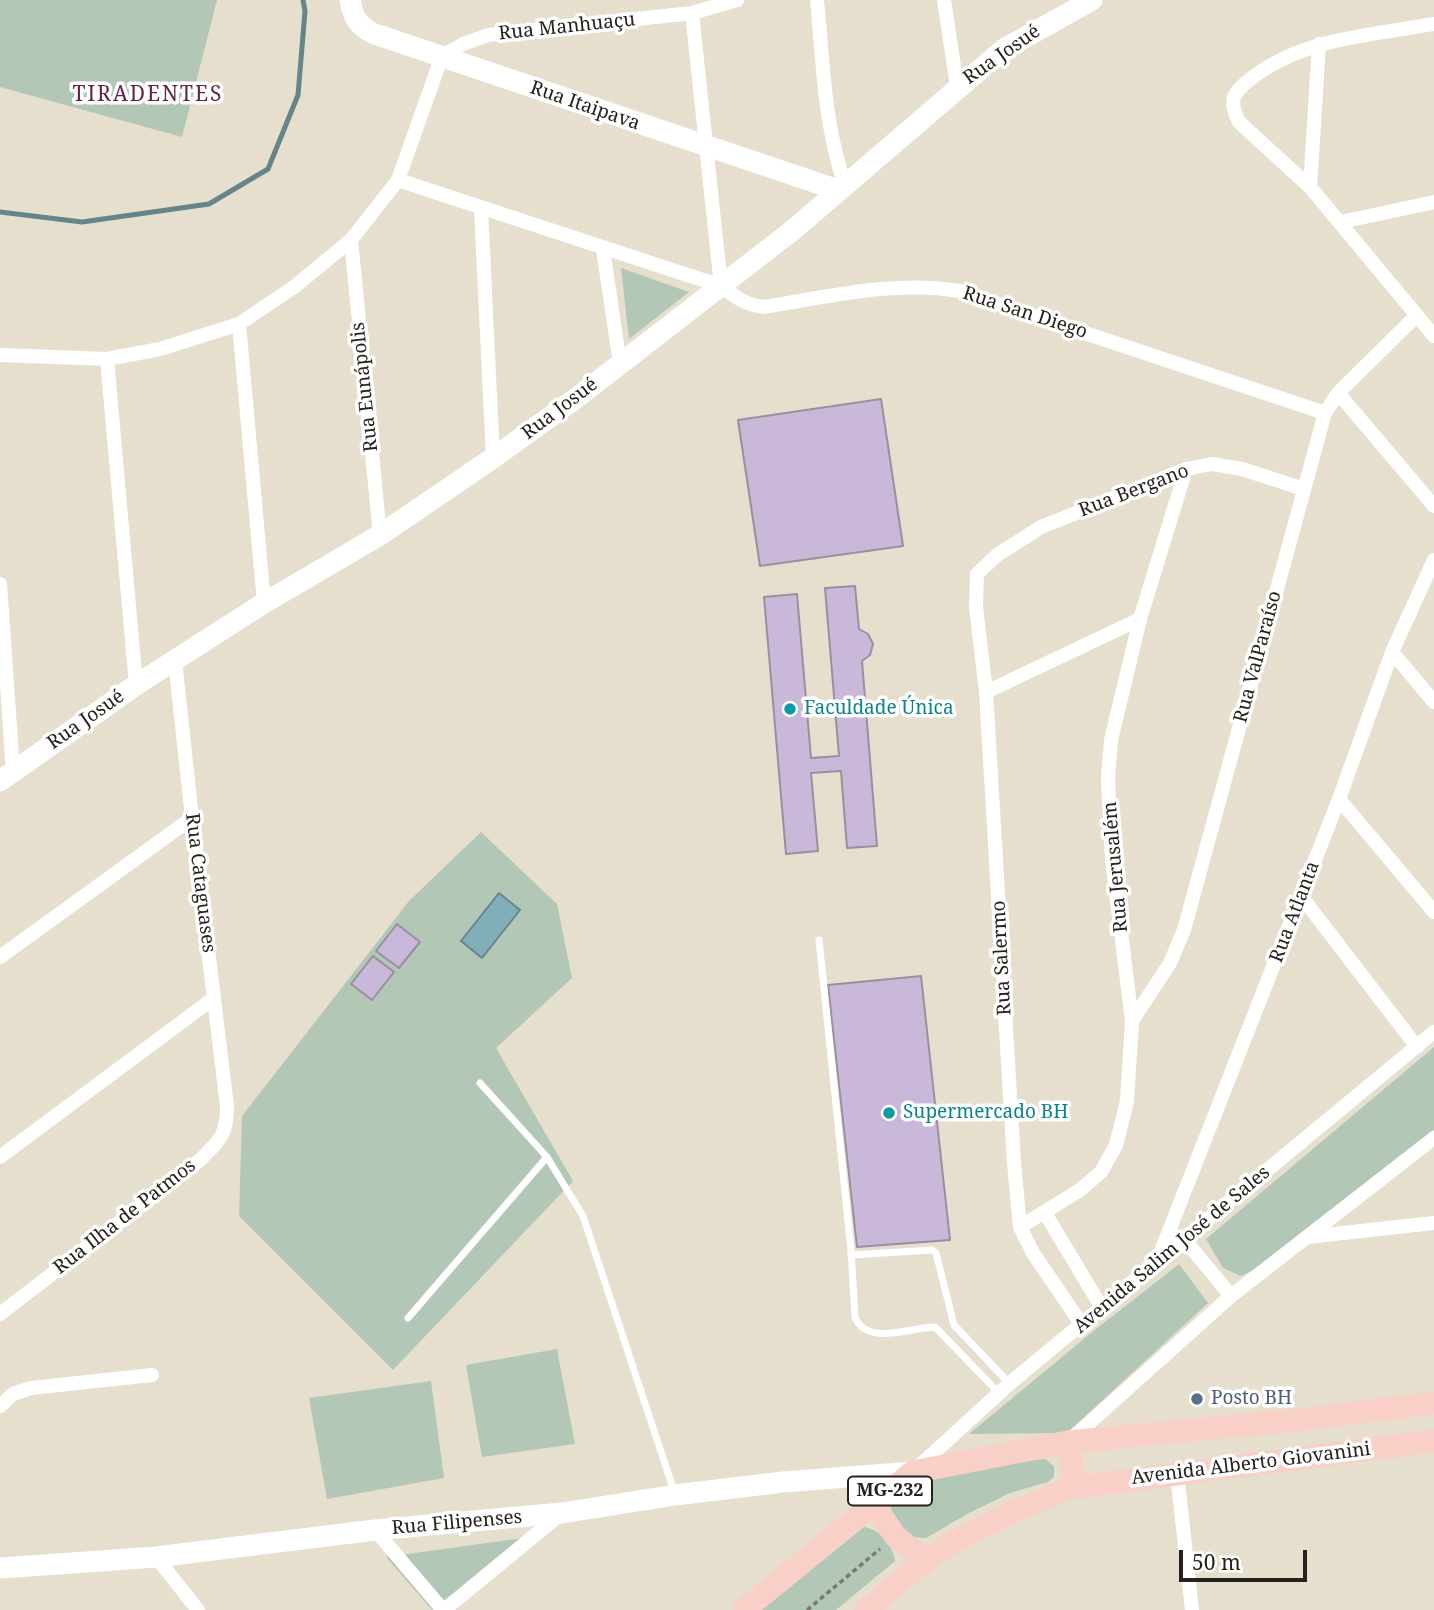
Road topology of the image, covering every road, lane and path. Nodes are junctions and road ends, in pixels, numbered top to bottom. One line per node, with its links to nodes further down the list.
1 (350, 0): 10 (street, Rua Itaipava)
2 (737, 0): 5 (street, Rua Manhuaçu)
3 (817, 0): 15 (street)
4 (944, 0): 11 (street)
5 (722, 2): 7 (street, Rua Manhuaçu)
6 (1080, 3): 11 (street, Rua Josué)
7 (692, 13): 10 (street, Rua Manhuaçu); 12 (street)
8 (1434, 24): 9 (street)
9 (1319, 44): 14 (street); 14 (street)
10 (442, 56): 12 (street, Rua Itaipava); 13 (street)
11 (957, 86): 15 (street, Rua Josué)
12 (706, 147): 15 (street, Rua Itaipava); 21 (street)
13 (398, 180): 17 (street); 19 (street)
14 (1310, 187): 18 (street)
15 (841, 188): 21 (street, Rua Josué)
16 (1434, 202): 18 (street)
17 (481, 209): 20 (street); 30 (street)
18 (1341, 222): 22 (street)
19 (351, 240): 23 (street); 34 (street, Rua Eunápolis)
20 (603, 249): 21 (street); 27 (street)
21 (721, 286): 27 (street, Rua Josué); 29 (street, Rua San Diego)
22 (1417, 315): 24 (street); 28 (street, Rua ValParaíso)
23 (239, 324): 26 (street); 38 (street)
24 (1434, 336)
25 (0, 355): 26 (street)
26 (107, 359): 42 (street)
27 (620, 365): 30 (street, Rua Josué)
28 (1338, 393): 29 (street, Rua ValParaíso); 33 (street)
29 (1325, 413): 32 (street, Rua ValParaíso)
30 (493, 458): 34 (street, Rua Josué)
31 (1186, 469): 32 (street, Rua Bergano); 36 (street, Rua Bergano); 39 (street, Rua Jerusalém)
32 (1304, 489): 53 (street, Rua ValParaíso)
33 (1434, 506)
34 (380, 535): 38 (street, Rua Josué)
35 (1434, 560): 40 (street, Rua Atlanta)
36 (977, 574): 43 (street, Rua Salermo)
37 (0, 584): 45 (street)
38 (264, 603): 41 (street, Rua Josué)
39 (1140, 619): 43 (street); 53 (street, Rua Jerusalém)
40 (1392, 652): 44 (street); 46 (street, Rua Atlanta)
41 (175, 660): 42 (street, Rua Josué); 47 (street, Rua Cataguases)
42 (136, 685): 45 (street, Rua Josué)
43 (986, 692): 63 (street, Rua Salermo)
44 (1434, 702)
45 (7, 776)
46 (1339, 799): 48 (street, Rua Atlanta); 49 (street)
47 (192, 818): 51 (street); 52 (street, Rua Cataguases)
48 (1301, 896): 55 (street); 67 (street, Rua Atlanta)
49 (1434, 912)
50 (819, 940): 66 (lane)
51 (0, 957)
52 (214, 998): 57 (street, Rua Cataguases); 59 (street)
53 (1132, 1021): 61 (street, Rua Jerusalém)
54 (1434, 1032): 55 (street, Avenida Salim José de Sales)
55 (1417, 1047): 65 (street, Avenida Salim José de Sales)
56 (480, 1083): 60 (lane)
57 (227, 1105): 70 (street, Rua Ilha de Patmos)
58 (1434, 1138): 64 (street)
59 (0, 1157)
60 (547, 1157): 71 (lane); 84 (lane)
61 (1045, 1213): 63 (street, Rua Jerusalém); 69 (street)
62 (1434, 1223): 64 (street)
63 (1020, 1227): 72 (street, Rua Salermo)
64 (1306, 1237): 68 (street)
65 (1185, 1240): 67 (street, Avenida Salim José de Sales); 68 (street)
66 (851, 1255): 74 (lane); 74 (lane)
67 (1156, 1264): 69 (street, Avenida Salim José de Sales)
68 (1231, 1296): 79 (street)
69 (1102, 1308): 72 (street, Avenida Salim José de Sales)
70 (0, 1314)
71 (408, 1318)
72 (1082, 1325): 74 (street, Avenida Salim José de Sales)
73 (152, 1376): 76 (street)
74 (1004, 1389): 81 (street, Avenida Salim José de Sales)
75 (1434, 1403): 77 (main road, Avenida Alberto Giovanini / MG-232)
76 (0, 1406)
77 (1306, 1419): 79 (main road, Avenida Alberto Giovanini / MG-232); 80 (main road)
78 (1434, 1441): 80 (main road, Avenida Alberto Giovanini)
79 (1068, 1442): 81 (main road, MG-232); 83 (main road)
80 (1311, 1456): 82 (main road, Avenida Alberto Giovanini)
81 (913, 1472): 84 (street, Rua Filipenses); 85 (main road, MG-232)
82 (1177, 1473): 83 (main road, Avenida Alberto Giovanini); 97 (street)
83 (1069, 1488): 90 (main road, Avenida Alberto Giovanini)
84 (675, 1495): 86 (street, Rua Filipenses)
85 (874, 1504): 88 (main road); 94 (main road, MG-232)
86 (562, 1513): 87 (street, Rua Filipenses); 93 (street)
87 (375, 1530): 89 (street, Rua Filipenses); 93 (street)
88 (895, 1536): 90 (main road); 95 (path)
89 (156, 1558): 91 (street, Rua Filipenses); 92 (street)
90 (926, 1560): 96 (main road, Avenida Alberto Giovanini)
91 (0, 1569)
92 (198, 1610)
93 (443, 1610)
94 (744, 1610)
95 (807, 1610)
96 (866, 1610)
97 (1192, 1610)

